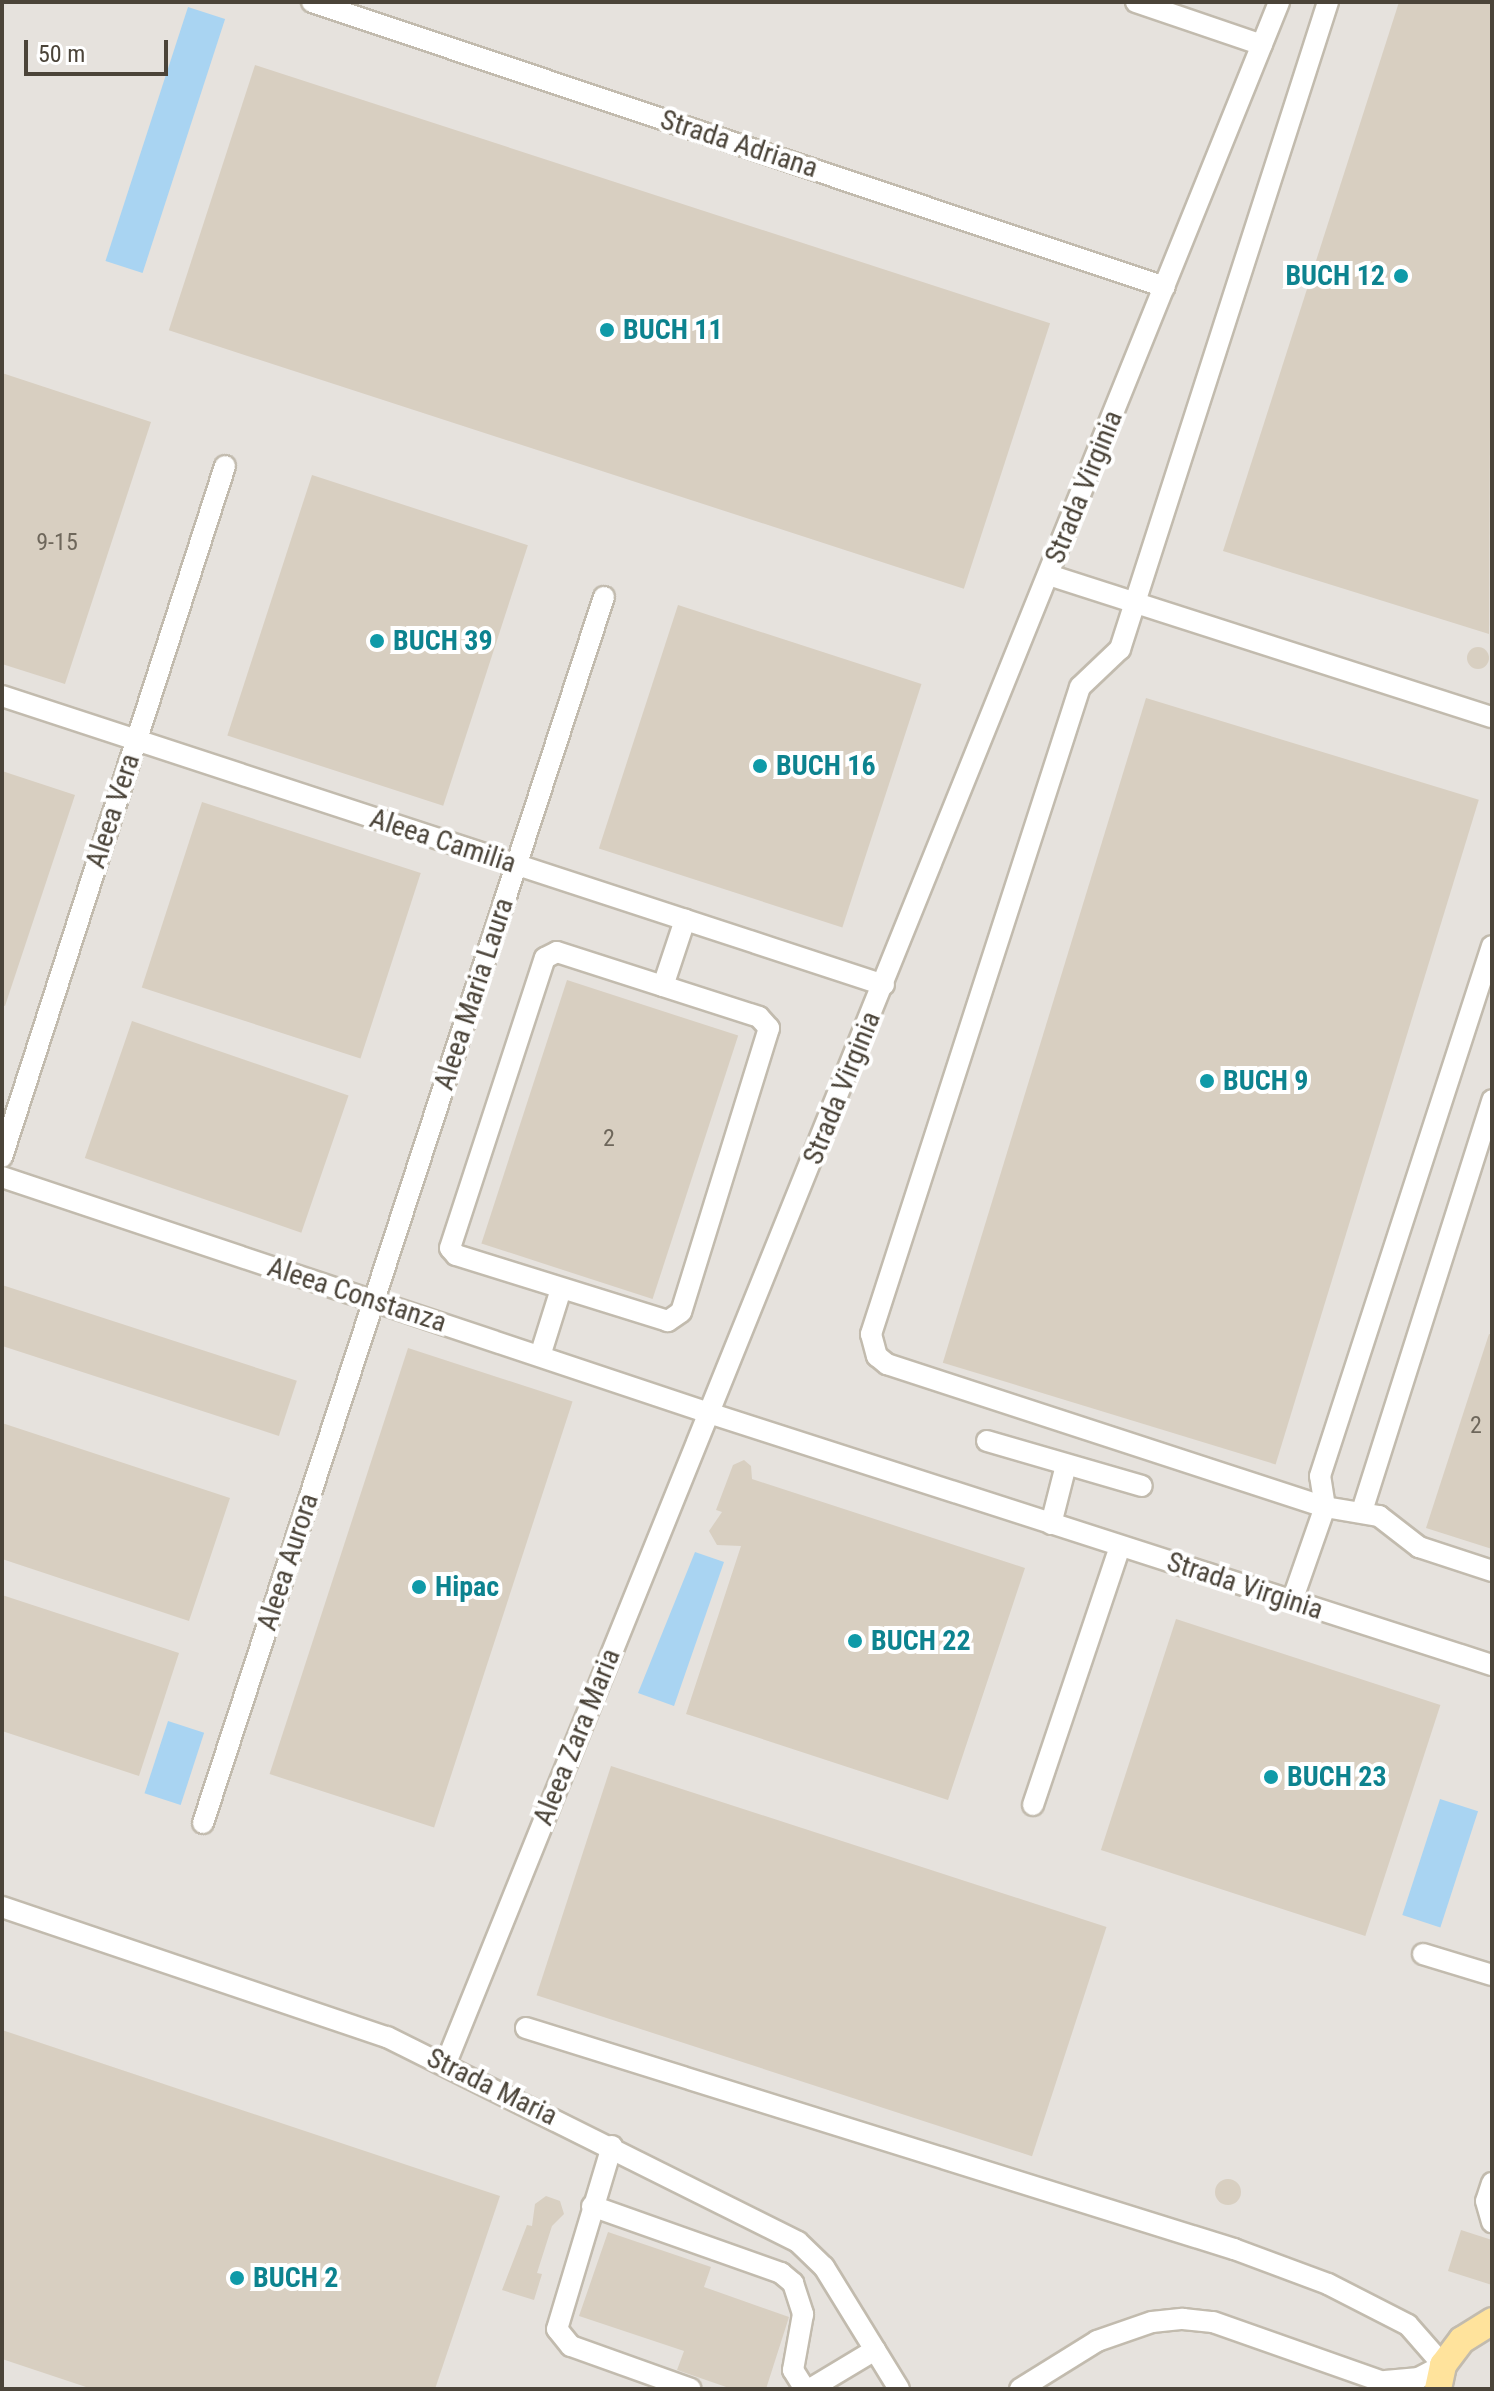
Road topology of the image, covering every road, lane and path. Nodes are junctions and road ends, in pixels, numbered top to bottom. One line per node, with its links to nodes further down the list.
1 (312, 2): 6 (street, Strada Adriana)
2 (1136, 2): 5 (street)
3 (1279, 2): 5 (street, Strada Virginia)
4 (1328, 2): 10 (street)
5 (1262, 45): 6 (street, Strada Virginia)
6 (1165, 287): 8 (street, Strada Virginia)
7 (225, 466): 13 (street, Aleea Vera)
8 (1049, 575): 10 (street); 17 (street, Strada Virginia)
9 (604, 597): 14 (street, Aleea Maria Laura)
10 (1135, 602): 12 (street); 29 (street)
11 (2, 696): 13 (street, Aleea Camilia)
12 (1492, 717)
13 (136, 740): 14 (street, Aleea Camilia); 20 (street, Aleea Vera)
14 (516, 865): 15 (street, Aleea Camilia); 23 (street, Aleea Maria Laura)
15 (685, 920): 17 (street, Aleea Camilia); 18 (street)
16 (1492, 946): 29 (street)
17 (884, 985): 25 (street, Strada Virginia)
18 (663, 986): 22 (street); 22 (street)
19 (1492, 1100): 30 (street)
20 (2, 1157)
21 (2, 1177): 23 (street, Aleea Constanza)
22 (561, 1289): 24 (street)
23 (374, 1301): 24 (street, Aleea Constanza); 37 (street, Aleea Aurora)
24 (540, 1356): 25 (street, Aleea Constanza)
25 (712, 1414): 31 (street, Strada Virginia); 42 (street, Aleea Zara Maria)
26 (987, 1441): 27 (street)
27 (1066, 1465): 28 (street); 31 (street)
28 (1142, 1486)
29 (1325, 1507): 30 (street); 34 (street)
30 (1362, 1511): 33 (street)
31 (1051, 1524): 32 (street, Strada Virginia)
32 (1120, 1546): 34 (street, Strada Virginia); 36 (street)
33 (1492, 1571)
34 (1292, 1601): 35 (street, Strada Virginia)
35 (1492, 1665)
36 (1033, 1805)
37 (203, 1823)
38 (2, 1907): 42 (street, Strada Maria)
39 (1423, 1954): 40 (street)
40 (1492, 1975)
41 (526, 2028): 49 (street)
42 (446, 2063): 43 (street, Strada Maria)
43 (612, 2146): 45 (street); 48 (street, Strada Maria)
44 (1492, 2183): 46 (street)
45 (592, 2206): 51 (street); 52 (street)
46 (1492, 2222)
47 (1492, 2321): 49 (main road)
48 (875, 2350): 52 (street); 53 (street, Strada Maria)
49 (1440, 2377): 50 (street)
50 (1392, 2385): 54 (street)
51 (691, 2389)
52 (808, 2389)
53 (899, 2389)
54 (1020, 2389)

